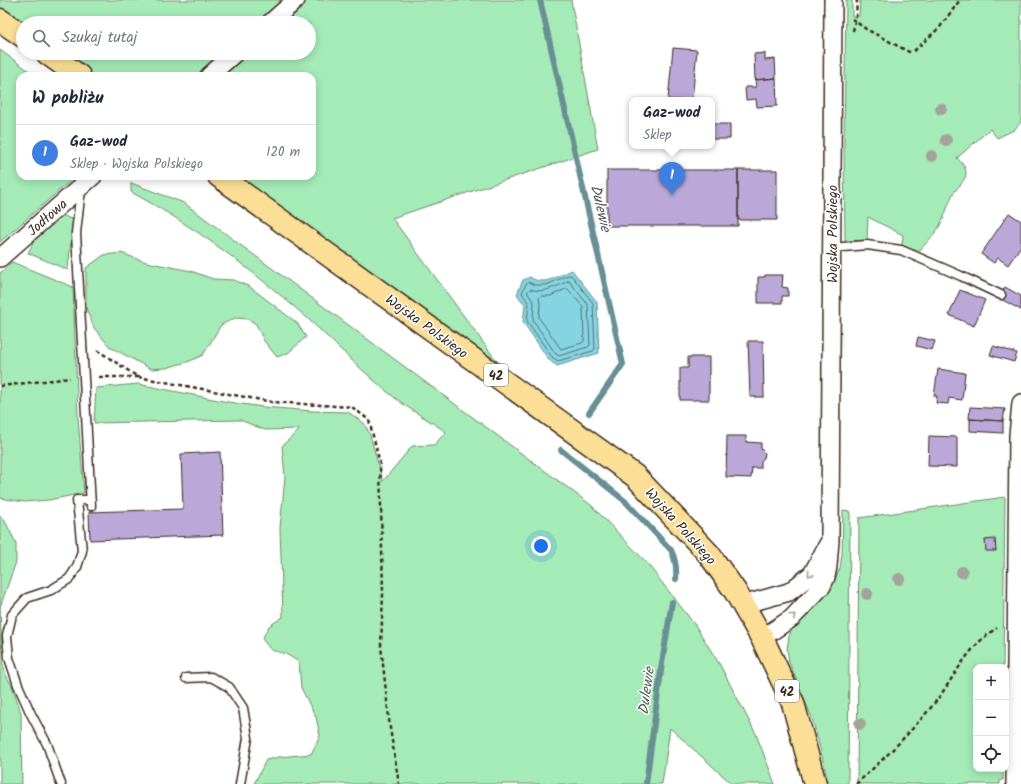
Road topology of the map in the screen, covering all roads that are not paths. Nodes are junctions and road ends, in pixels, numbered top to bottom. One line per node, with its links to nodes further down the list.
1 (296, 0): 3 (street)
2 (833, 5): 12 (street, Wojska Polskiego)
3 (278, 16)
4 (0, 20): 5 (main road)
5 (16, 31)
6 (57, 60): 8 (main road)
7 (227, 60): 9 (street)
8 (73, 72)
9 (214, 72)
10 (225, 180): 17 (main road, Wojska Polskiego / 42)
11 (88, 181): 13 (street, Jodłowa); 20 (lane)
12 (832, 248): 14 (lane); 16 (street, Wojska Polskiego)
13 (0, 258)
14 (1001, 295)
15 (1021, 403): 23 (street)
16 (830, 540): 17 (street, Wojska Polskiego, one-way to 17); 18 (street, Wojska Polskiego, one-way to 16)
17 (742, 605): 18 (main road, Wojska Polskiego / 42)
18 (762, 638): 22 (main road, Wojska Polskiego / 42)
19 (186, 678): 21 (lane)
20 (61, 784)
21 (240, 784)
22 (815, 784)
23 (1015, 784)

